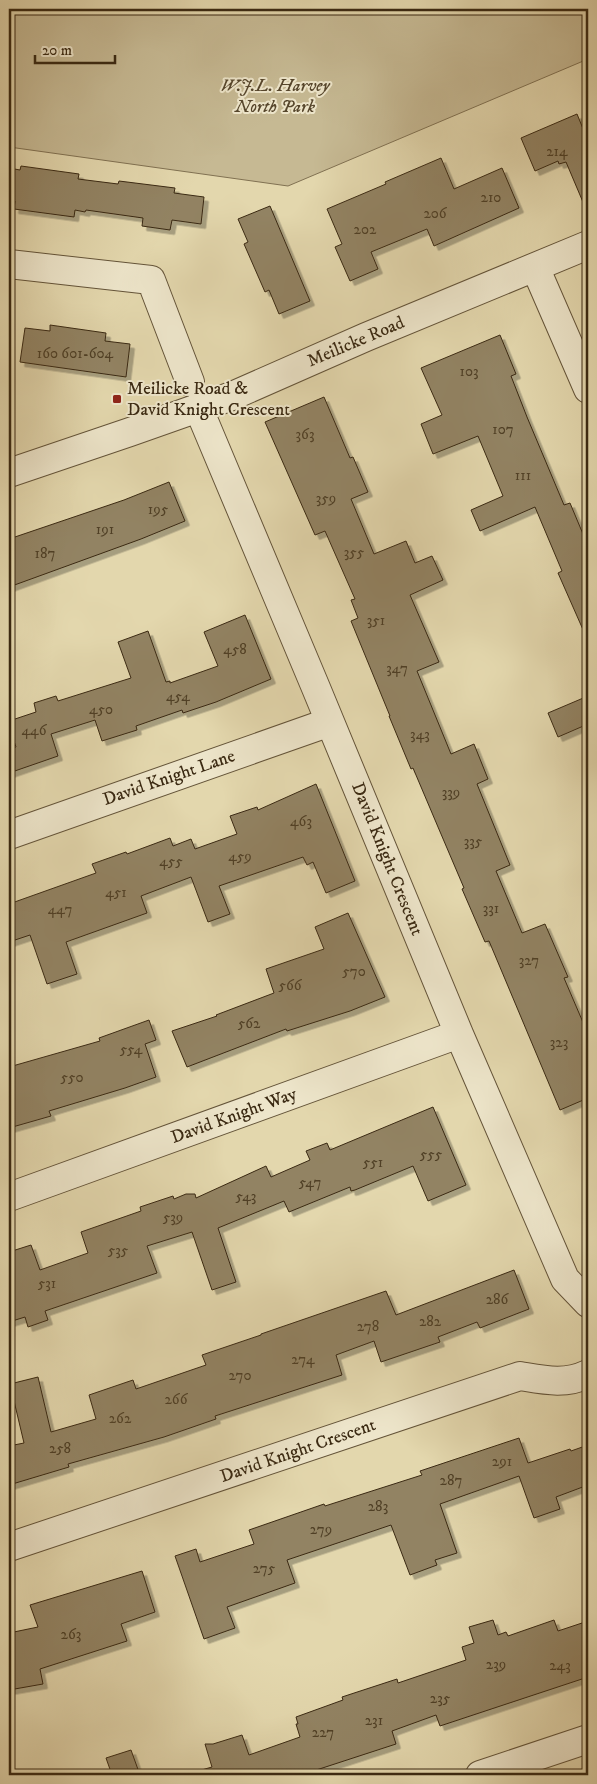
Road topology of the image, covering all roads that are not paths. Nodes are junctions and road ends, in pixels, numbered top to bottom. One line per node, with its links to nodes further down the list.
1 (588, 245): 3 (street, Meilicke Road)
2 (9, 264): 4 (street)
3 (535, 267): 5 (street); 6 (street, Meilicke Road)
4 (190, 382)
5 (588, 389)
6 (198, 407): 7 (street, Meilicke Road); 8 (street, David Knight Crescent)
7 (9, 472)
8 (330, 722): 9 (street, David Knight Lane); 10 (street, David Knight Crescent)
9 (9, 835)
10 (459, 1034): 11 (street, David Knight Way); 12 (street, David Knight Crescent)
11 (9, 1198)
12 (588, 1303)
13 (588, 1374): 14 (street, David Knight Crescent)
14 (9, 1547)
15 (588, 1739): 16 (street)
16 (480, 1775)

